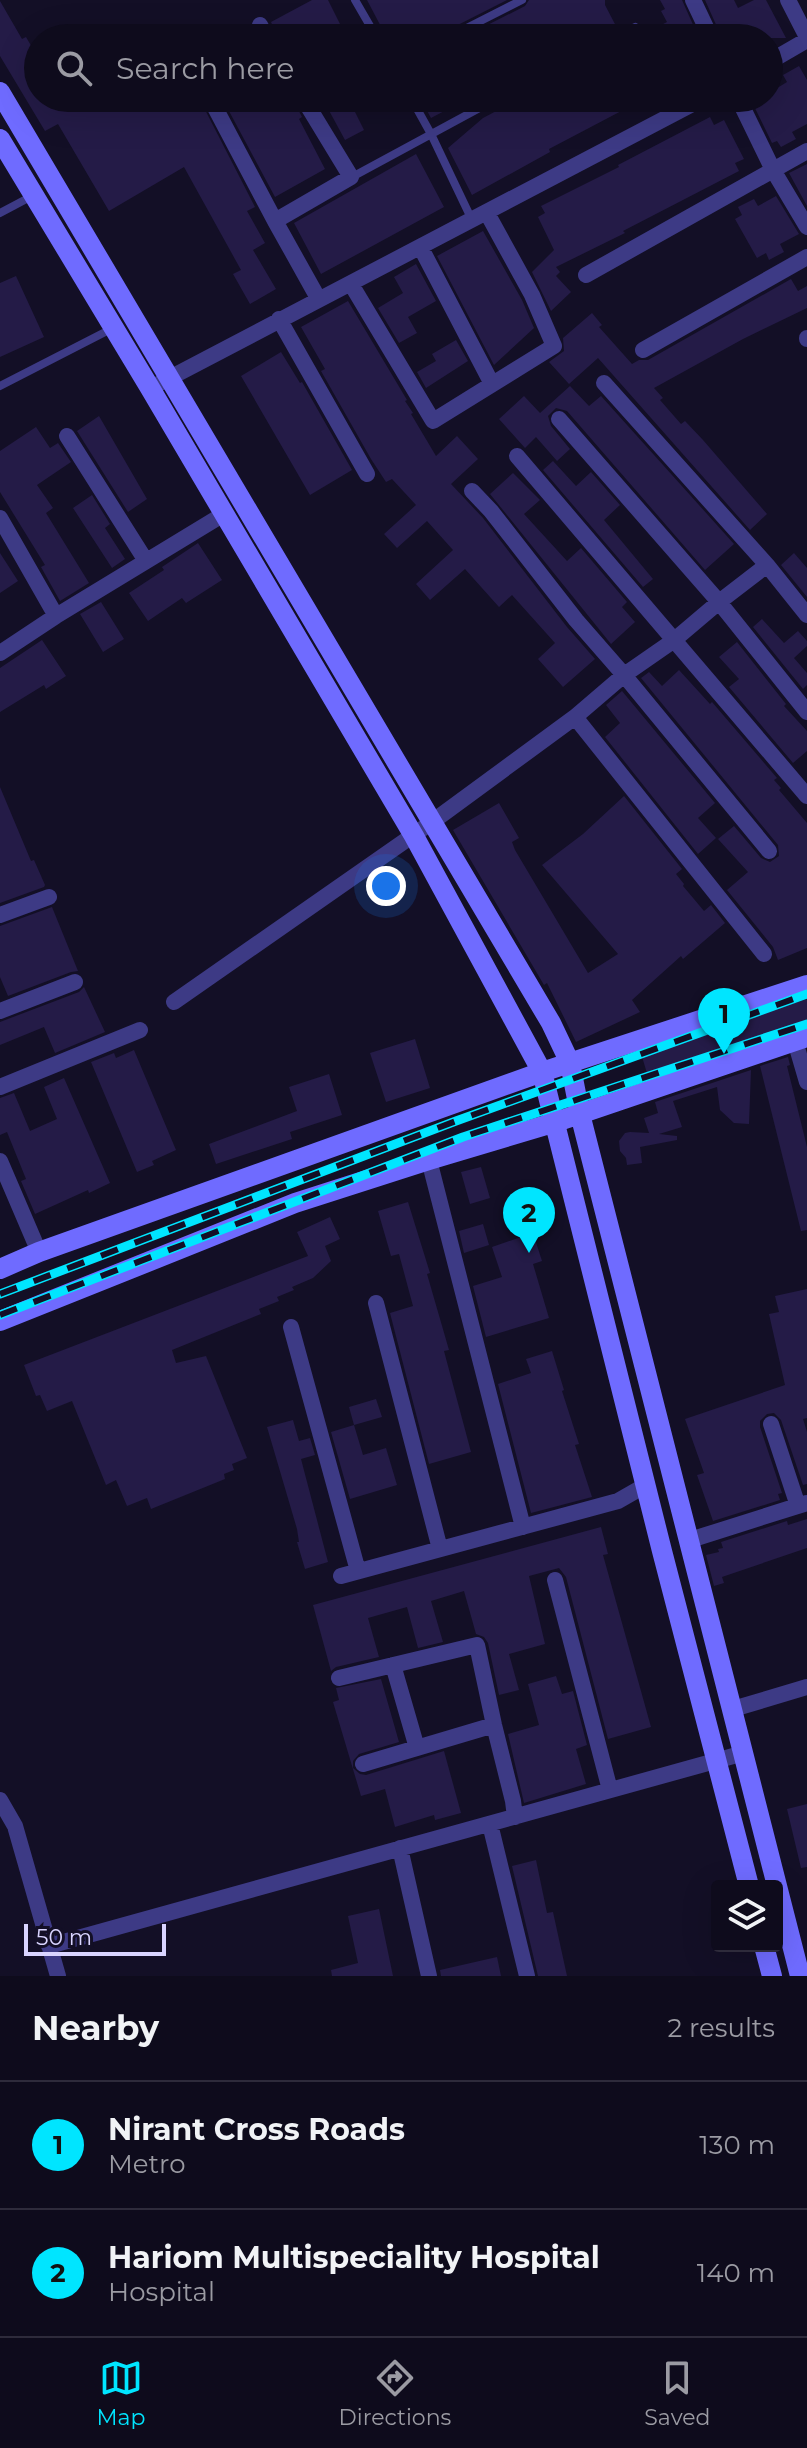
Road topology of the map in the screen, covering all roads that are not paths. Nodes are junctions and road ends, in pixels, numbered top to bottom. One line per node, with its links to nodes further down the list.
1 (355, 0): 5 (lane)
2 (522, 0): 6 (lane)
3 (693, 0): 7 (street)
4 (788, 0): 8 (street)
5 (369, 24)
6 (475, 24)
7 (704, 24)
8 (807, 38): 9 (street)
9 (783, 53)
10 (0, 92): 35 (street)
11 (217, 112): 25 (street)
12 (312, 112): 21 (street)
13 (419, 112): 17 (lane)
14 (472, 112): 17 (lane)
15 (678, 112): 24 (street)
16 (745, 112): 20 (street)
17 (431, 134): 21 (lane); 24 (lane)
18 (0, 139): 22 (street)
19 (807, 151): 20 (street)
20 (773, 170): 26 (street); 29 (street)
21 (351, 177): 25 (street)
22 (35, 195): 23 (lane); 33 (street)
23 (0, 213)
24 (480, 217): 27 (street); 37 (street)
25 (275, 221): 31 (street)
26 (807, 227)
27 (421, 248): 30 (street); 37 (street)
28 (807, 257): 34 (street)
29 (586, 275)
30 (351, 284): 31 (street); 37 (street)
31 (318, 298): 32 (street)
32 (279, 319): 35 (street); 43 (street)
33 (114, 328): 38 (lane); 39 (street)
34 (643, 350)
35 (170, 378): 39 (street); 58 (street)
36 (604, 383): 48 (street)
37 (492, 384)
38 (0, 386)
39 (150, 388): 45 (street)
40 (559, 419): 49 (street)
41 (67, 436): 47 (street)
42 (517, 456): 52 (street)
43 (367, 474)
44 (472, 491): 54 (street)
45 (224, 514): 47 (street); 59 (street)
46 (0, 518): 51 (street)
47 (146, 561): 51 (street)
48 (767, 565): 49 (street); 50 (street)
49 (719, 602): 52 (street); 55 (street)
50 (807, 615)
51 (56, 616): 53 (street)
52 (673, 641): 54 (street); 57 (street)
53 (0, 653)
54 (624, 675): 56 (street); 60 (street)
55 (807, 712)
56 (575, 717): 58 (street); 63 (street)
57 (807, 796)
58 (432, 822): 59 (street); 70 (street)
59 (414, 836): 66 (street); 71 (street)
60 (769, 851)
61 (49, 897): 62 (street)
62 (0, 915)
63 (764, 954)
64 (75, 982): 67 (street)
65 (807, 985): 70 (street)
66 (174, 1002)
67 (0, 1011)
68 (140, 1030): 73 (street)
69 (801, 1039): 72 (street); 74 (street)
70 (570, 1063): 71 (street); 74 (street)
71 (542, 1072): 75 (street); 78 (street)
72 (807, 1082)
73 (0, 1087)
74 (580, 1114): 75 (street); 87 (street)
75 (553, 1123): 76 (street); 84 (street)
76 (429, 1160): 81 (street); 86 (street)
77 (0, 1161): 78 (street)
78 (39, 1252): 79 (street)
79 (0, 1269)
80 (376, 1303): 88 (street)
81 (0, 1321)
82 (291, 1327): 89 (street)
83 (771, 1424): 85 (street)
84 (646, 1485): 86 (street); 99 (street)
85 (802, 1504): 87 (street)
86 (523, 1527): 88 (street)
87 (690, 1540): 95 (street)
88 (440, 1549): 89 (street)
89 (358, 1571): 90 (street)
90 (341, 1576)
91 (555, 1580): 101 (street)
92 (393, 1665): 93 (street); 96 (street); 97 (street)
93 (339, 1678)
94 (807, 1687): 95 (street)
95 (733, 1709): 98 (street)
96 (494, 1725): 97 (street); 103 (street)
97 (417, 1748): 100 (street)
98 (744, 1753): 99 (street); 115 (street)
99 (717, 1761): 101 (street); 108 (street)
100 (363, 1764)
101 (610, 1790): 103 (street)
102 (0, 1800): 105 (street)
103 (515, 1817): 104 (street)
104 (490, 1824): 107 (street); 113 (street)
105 (15, 1826): 106 (street); 109 (street)
106 (1, 1839)
107 (400, 1848): 109 (street); 112 (street)
108 (747, 1880)
109 (49, 1946): 111 (street)
110 (766, 1952): 114 (street)
111 (58, 1976)
112 (429, 1976)
113 (527, 1976)
114 (772, 1976)
115 (800, 1976)

